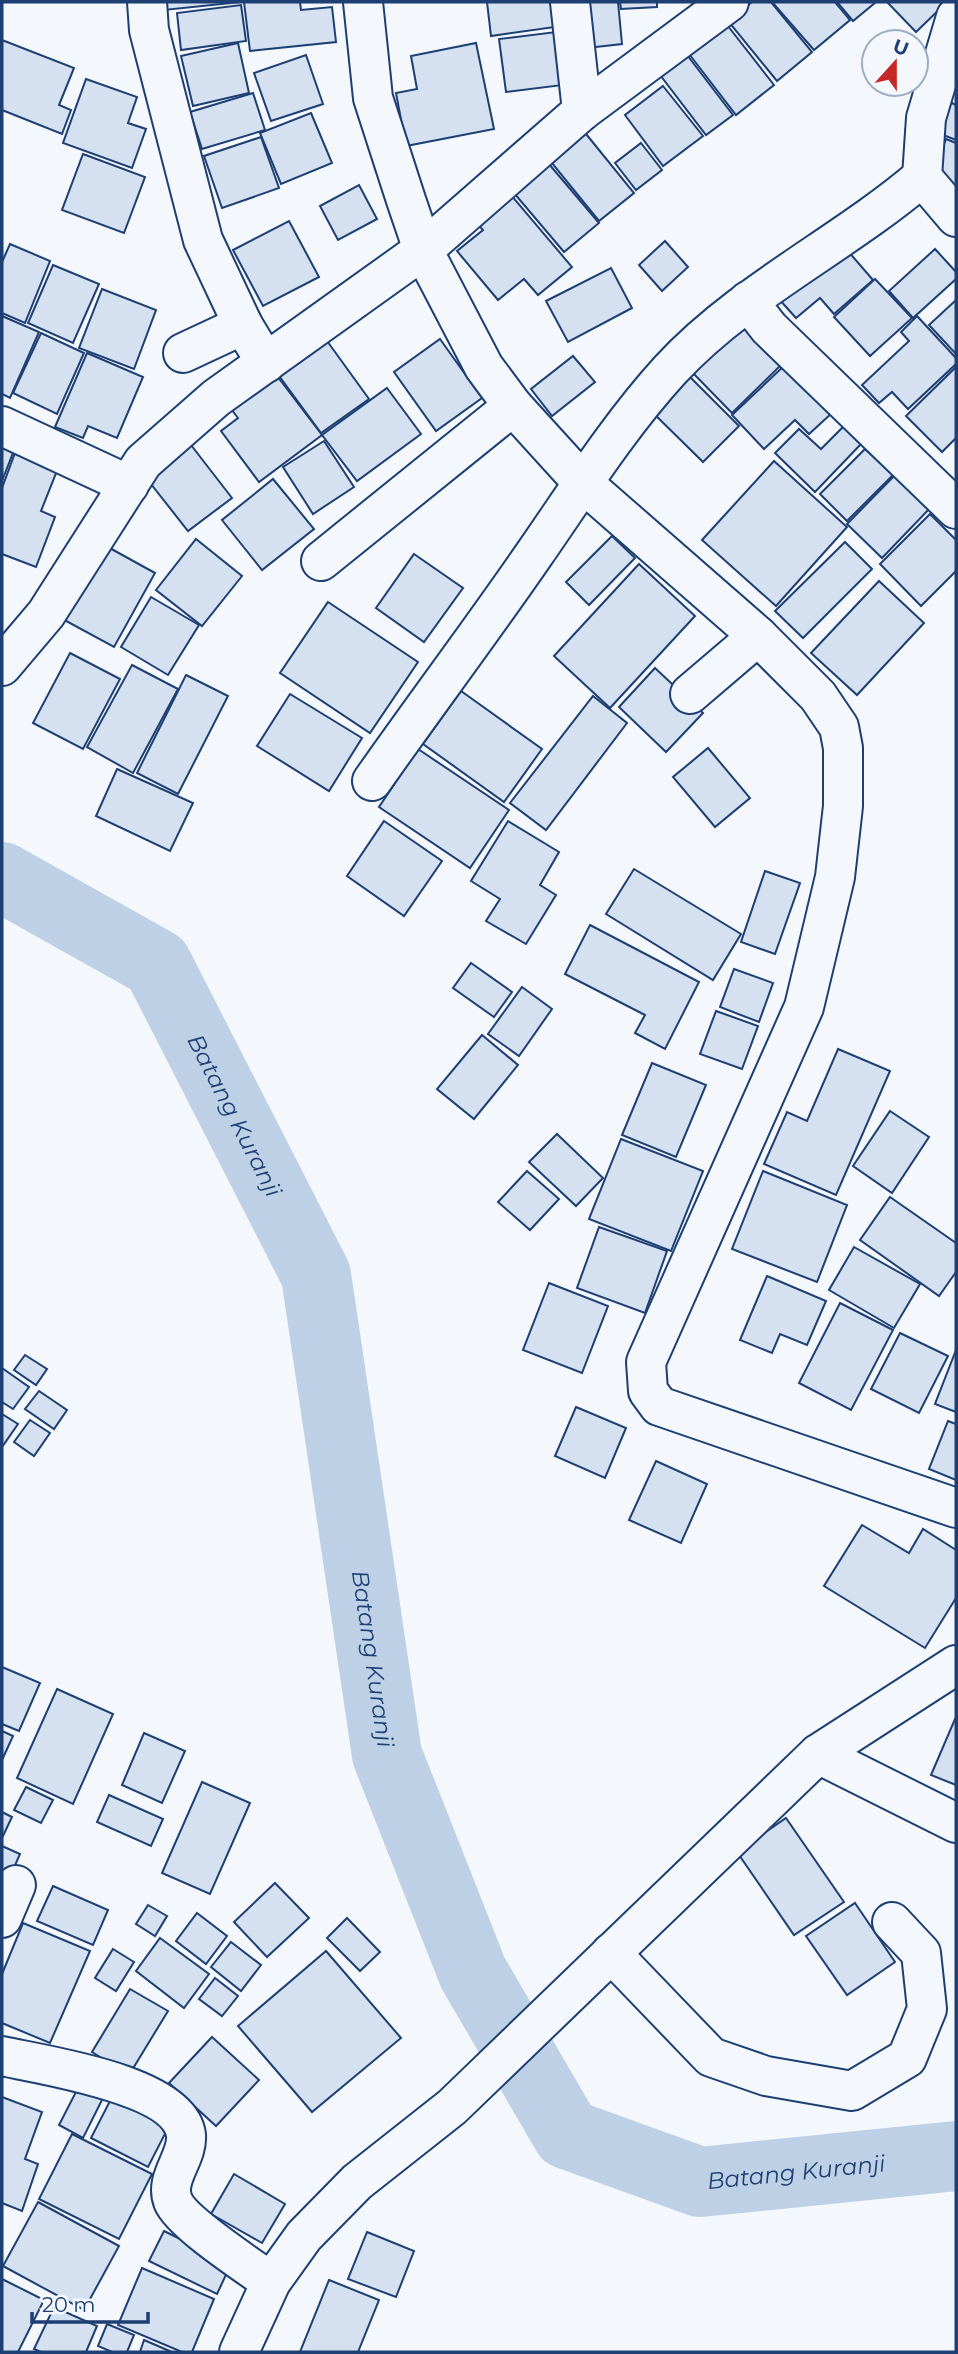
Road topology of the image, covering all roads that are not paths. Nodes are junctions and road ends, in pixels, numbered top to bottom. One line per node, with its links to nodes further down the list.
1 (147, 2): 11 (street)
2 (363, 2): 9 (street)
3 (570, 2): 6 (street)
4 (729, 2): 6 (street)
5 (956, 17): 7 (street)
6 (582, 111): 9 (street)
7 (922, 177): 8 (street); 10 (street)
8 (956, 217)
9 (423, 250): 13 (street); 14 (street)
10 (748, 301): 16 (street); 18 (street)
11 (243, 325): 12 (street); 13 (street)
12 (183, 353)
13 (266, 363): 17 (street)
14 (513, 406): 16 (street); 19 (street)
15 (2, 426): 17 (street)
16 (583, 483): 20 (street); 23 (street)
17 (129, 485): 21 (street)
18 (956, 509)
19 (321, 561)
20 (758, 636): 22 (street); 24 (street)
21 (2, 666)
22 (690, 694)
23 (372, 781)
24 (956, 1508)
25 (956, 1665): 26 (street)
26 (818, 1754): 27 (street); 29 (street)
27 (956, 1823)
28 (892, 1922): 29 (street)
29 (611, 1953): 31 (street)
30 (2, 2056): 31 (street)
31 (271, 2282): 32 (street)
32 (239, 2352)

